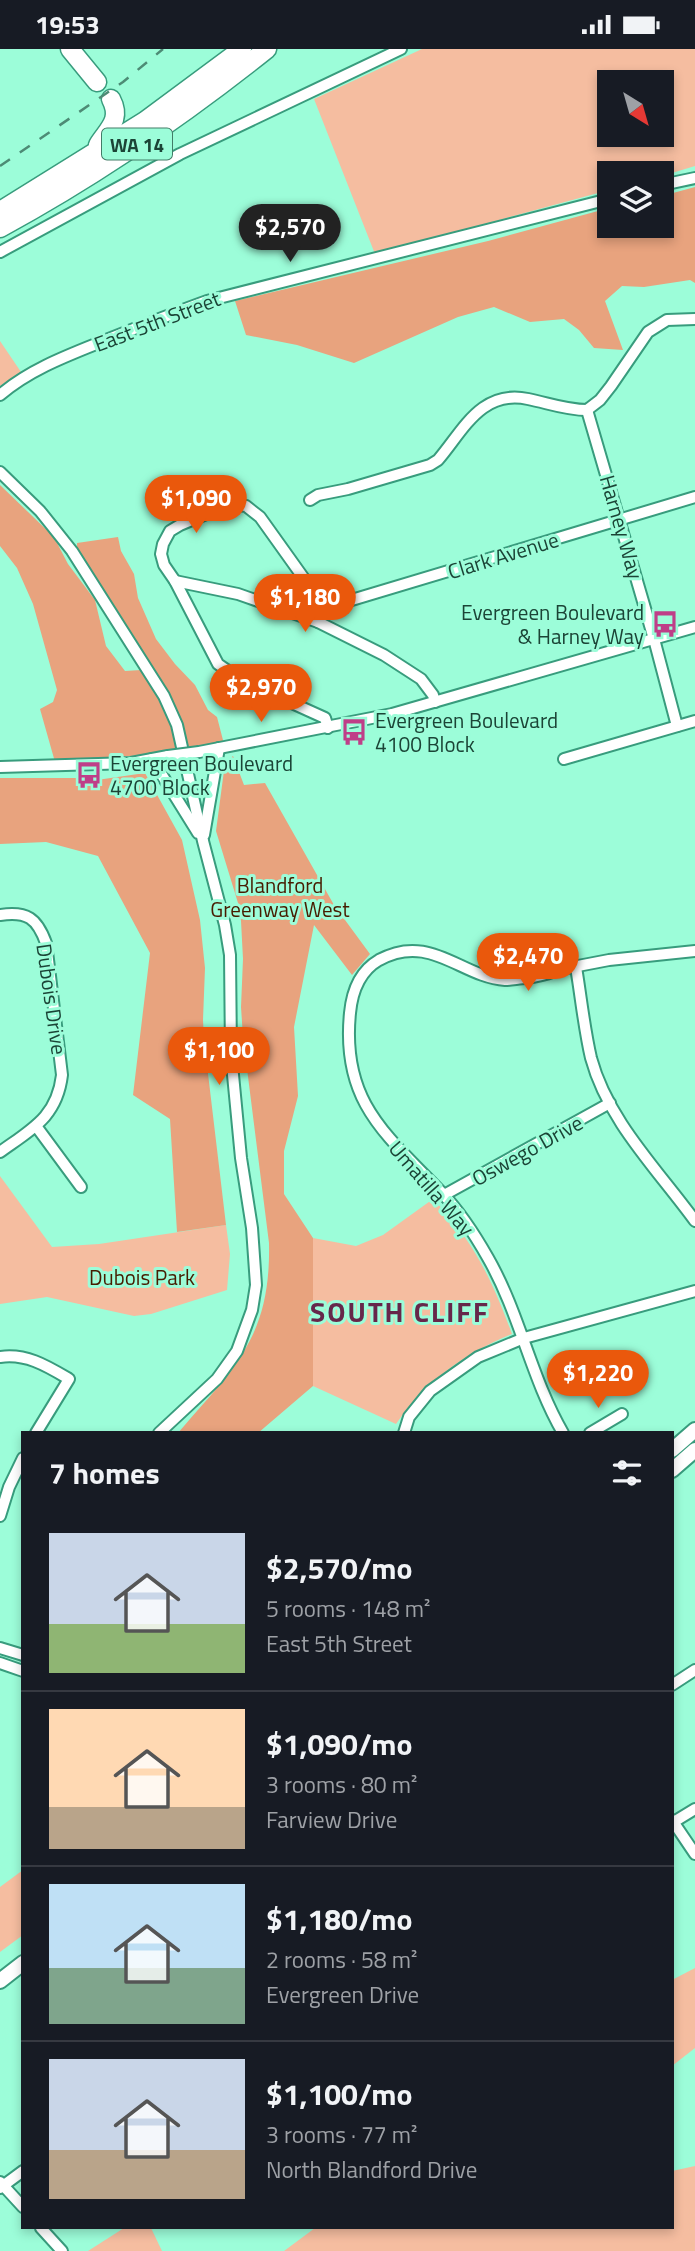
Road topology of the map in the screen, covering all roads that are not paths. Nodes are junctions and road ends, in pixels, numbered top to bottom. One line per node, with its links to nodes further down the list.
1 (70, 49): 5 (highway)
2 (242, 49): 7 (highway, WA 14)
3 (267, 49): 12 (highway, WA 14)
4 (401, 49): 13 (street)
5 (97, 82)
6 (111, 99): 7 (highway)
7 (92, 156): 11 (highway, WA 14)
8 (695, 178): 9 (street)
9 (674, 182)
10 (597, 202): 15 (street, East 5th Street)
11 (0, 211)
12 (0, 228)
13 (0, 252)
14 (695, 319): 16 (street)
15 (0, 395)
16 (587, 410): 19 (street); 20 (street, Harney Way)
17 (0, 472): 34 (street)
18 (695, 497): 20 (street, Clark Avenue)
19 (310, 501)
20 (620, 520): 22 (street, Clark Avenue); 25 (street, Harney Way)
21 (175, 581): 22 (street); 23 (street); 29 (street)
22 (325, 608): 23 (street)
23 (318, 622): 26 (street)
24 (695, 627): 25 (street)
25 (654, 639): 26 (street); 28 (street, Harney Way)
26 (435, 702): 29 (street)
27 (695, 721): 28 (street)
28 (677, 726): 32 (street)
29 (328, 728): 30 (street)
30 (219, 748): 31 (street, bridge); 34 (street)
31 (152, 759): 33 (street); 34 (street)
32 (564, 759)
33 (0, 767)
34 (203, 841): 50 (street)
35 (0, 915): 39 (street, Dubois Drive)
36 (695, 951): 37 (street)
37 (576, 967): 38 (street); 42 (street, Umatilla Way)
38 (610, 1103): 42 (street, Oswego Drive); 43 (street)
39 (36, 1126): 40 (street); 41 (street)
40 (0, 1152)
41 (81, 1187)
42 (444, 1195): 45 (street, Umatilla Way)
43 (695, 1221)
44 (695, 1291): 45 (street)
45 (524, 1338): 51 (street); 52 (street, Umatilla Way)
46 (0, 1357): 49 (street)
47 (622, 1414): 53 (street)
48 (695, 1430): 54 (main road)
49 (37, 1431)
50 (161, 1431)
51 (405, 1431)
52 (562, 1431)
53 (593, 1431)
54 (674, 1448)
55 (695, 1450): 57 (main road)
56 (21, 1462): 58 (street)
57 (674, 1468)
58 (0, 1516)
59 (0, 1648): 60 (street)
60 (21, 1654)
61 (0, 1663): 62 (street)
62 (21, 1670)
63 (695, 1670): 64 (street)
64 (674, 1684)
65 (695, 1808): 66 (street)
66 (674, 1821)
67 (674, 1825): 68 (street)
68 (695, 1854)
69 (21, 1955): 71 (main road)
70 (21, 1965): 73 (main road)
71 (0, 1971)
72 (21, 1974): 74 (main road)
73 (0, 1981)
74 (0, 1990)
75 (21, 2172): 76 (street)
76 (1, 2185): 77 (street)
77 (21, 2205)
78 (42, 2229): 79 (street)
79 (62, 2251)

